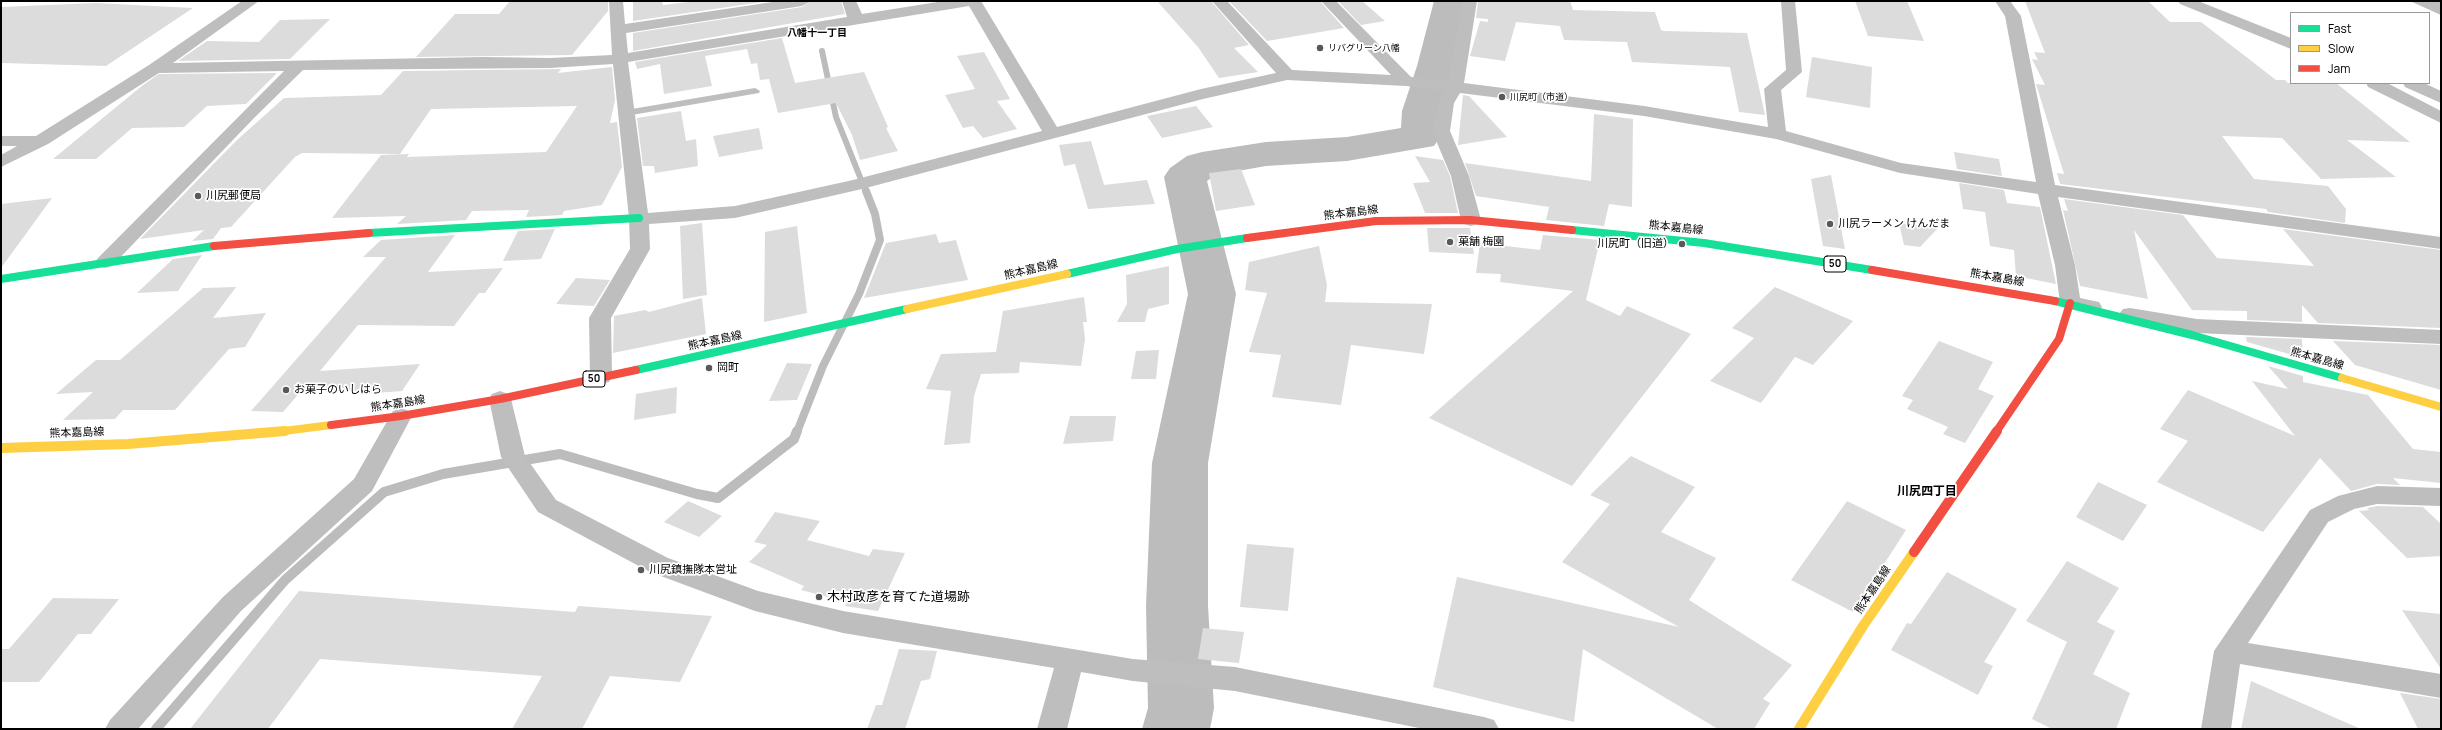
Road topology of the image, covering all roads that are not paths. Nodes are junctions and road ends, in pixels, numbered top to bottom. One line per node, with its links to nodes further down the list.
1 (252, 1): 20 (street)
2 (616, 1): 15 (street)
3 (849, 1): 14 (street)
4 (971, 1): 14 (street)
5 (974, 1): 30 (street)
6 (1219, 1): 21 (street)
7 (1328, 1): 22 (street)
8 (1470, 1): 25 (street)
9 (1788, 1): 31 (street)
10 (2002, 1): 35 (street)
11 (2185, 1): 17 (street)
12 (2220, 1): 16 (street)
13 (802, 2): 15 (street)
14 (856, 20): 18 (street)
15 (618, 30): 18 (street)
16 (2290, 31)
17 (2290, 44)
18 (620, 59): 19 (street); 28 (street)
19 (298, 66): 20 (street); 39 (street)
20 (154, 68): 32 (street)
21 (1287, 76): 22 (street); 30 (street)
22 (1406, 82): 25 (street)
23 (2376, 84): 29 (street)
24 (2413, 84): 27 (street)
25 (1447, 86): 31 (street); 37 (street)
26 (755, 91): 28 (lane)
27 (2441, 98)
28 (626, 113): 36 (street)
29 (2441, 118)
30 (1052, 133): 36 (street)
31 (1778, 134): 35 (street)
32 (42, 140): 33 (street); 34 (street)
33 (1, 141)
34 (1, 162)
35 (2047, 191): 38 (street); 41 (street)
36 (639, 218): 39 (main road); 43 (street)
37 (1471, 220): 41 (main road, 熊本嘉島線 / 50); 43 (main road, 熊本嘉島線 / 50)
38 (2441, 243)
39 (105, 262): 40 (main road)
40 (1, 279)
41 (2070, 303): 42 (street); 45 (main road, 熊本嘉島線 / 50); 55 (main road, 熊本嘉島線)
42 (2441, 337)
43 (601, 377): 44 (main road, 熊本嘉島線 / 50)
44 (500, 399): 46 (main road, 熊本嘉島線 / 50); 50 (street)
45 (2441, 407)
46 (401, 416): 47 (main road, 熊本嘉島線 / 50); 52 (street)
47 (1, 448)
48 (2441, 497): 49 (street)
49 (2228, 651): 51 (street); 56 (street)
50 (1070, 659): 53 (street); 54 (street)
51 (2441, 686)
52 (120, 729)
53 (1052, 729)
54 (1484, 729)
55 (1799, 729)
56 (2216, 729)

